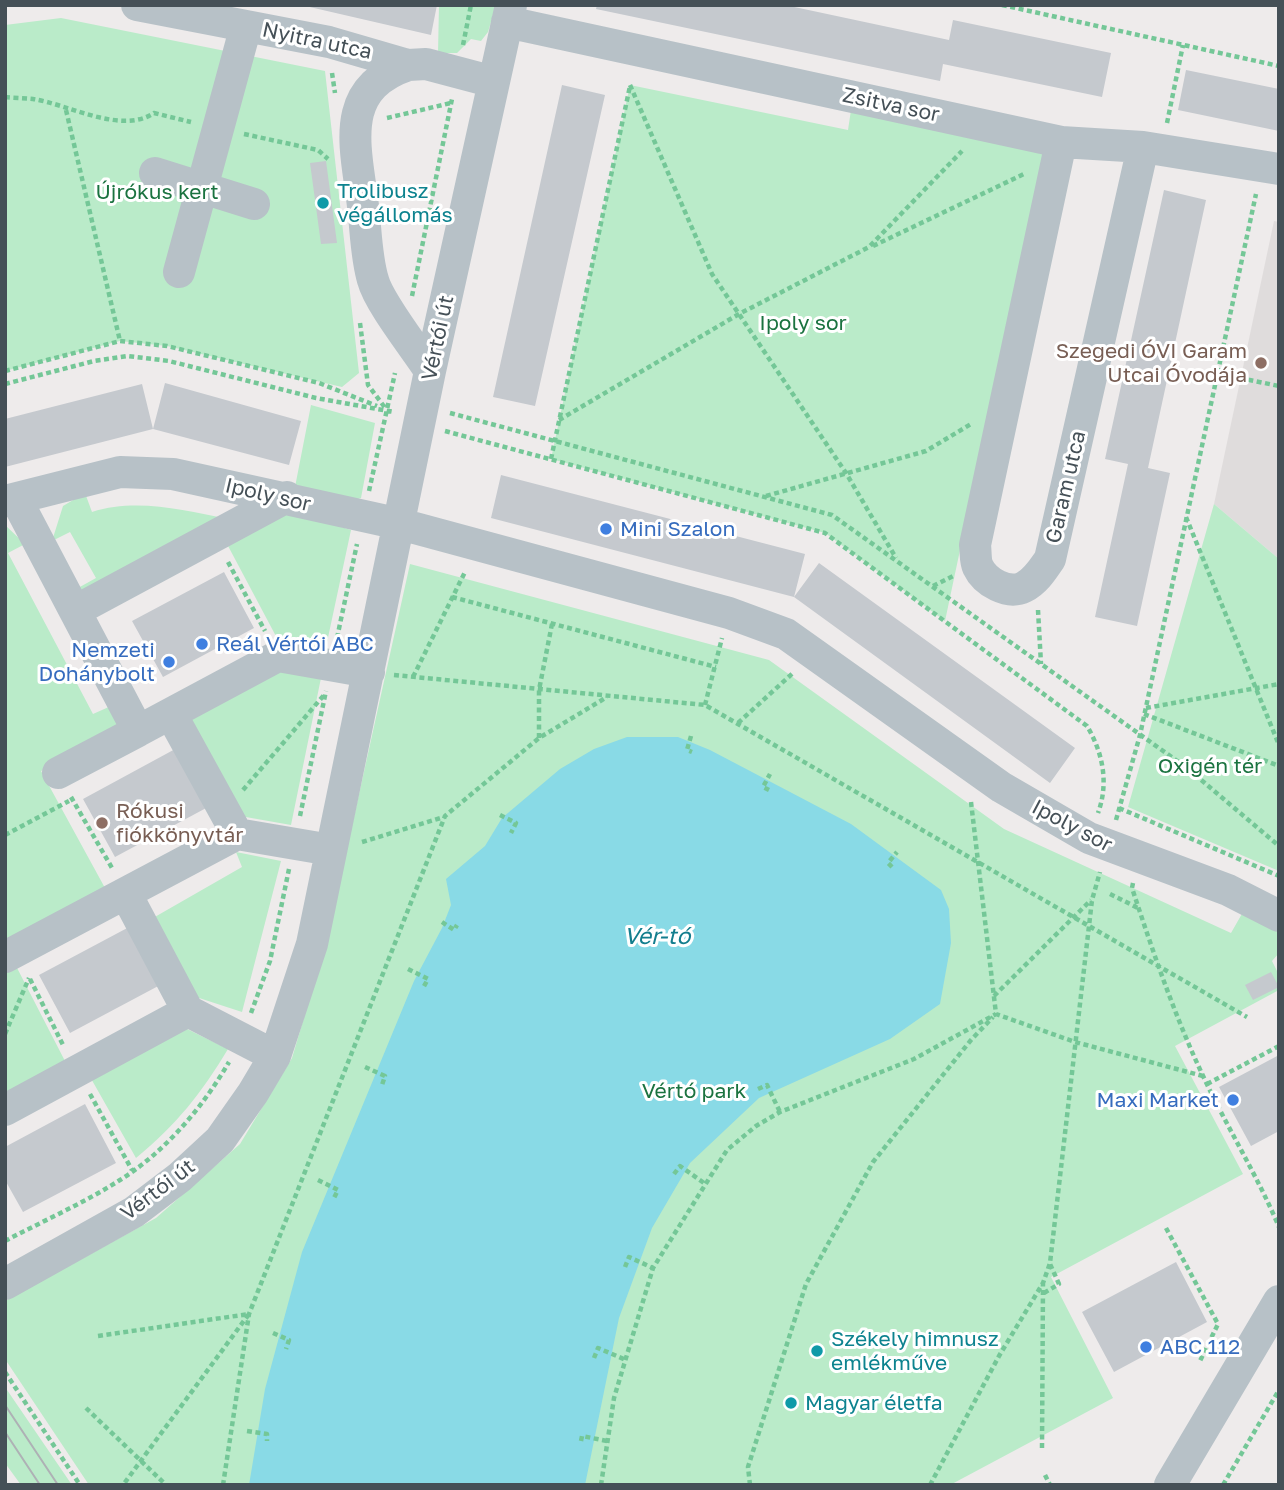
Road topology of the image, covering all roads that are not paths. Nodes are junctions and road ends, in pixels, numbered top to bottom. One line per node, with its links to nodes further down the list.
1 (137, 5): 3 (street, Nyitra utca)
2 (509, 14): 5 (street, Vértói út); 7 (street, Zsitva sor)
3 (246, 26): 4 (street, Nyitra utca); 10 (street)
4 (408, 65): 5 (street, Nyitra utca); 13 (street)
5 (494, 82): 13 (street, Vértói út)
6 (1153, 148): 7 (street, Zsitva sor); 7 (street, Garam utca); 8 (street, Zsitva sor)
7 (1059, 149)
8 (1271, 167)
9 (155, 173): 10 (street)
10 (203, 188): 11 (street); 12 (street)
11 (254, 204)
12 (179, 272)
13 (430, 371): 16 (street, Vértói út)
14 (287, 497): 15 (street, Ipoly sor); 16 (street, Ipoly sor); 17 (street)
15 (11, 500): 17 (street)
16 (400, 524): 18 (street, Vértói út); 25 (street, Ipoly sor)
17 (75, 611): 20 (street)
18 (369, 672): 19 (street); 23 (street, Vértói út)
19 (171, 714): 20 (street); 22 (street)
20 (138, 731): 21 (street)
21 (66, 786)
22 (231, 823): 23 (street); 24 (street)
23 (331, 850): 28 (street, Vértói út)
24 (126, 894): 26 (street); 27 (street)
25 (1279, 916)
26 (17, 963)
27 (188, 1011): 28 (street); 29 (street)
28 (275, 1056): 30 (street, Vértói út)
29 (5, 1110)
30 (5, 1284)
31 (1279, 1301): 32 (street)
32 (1170, 1485)

